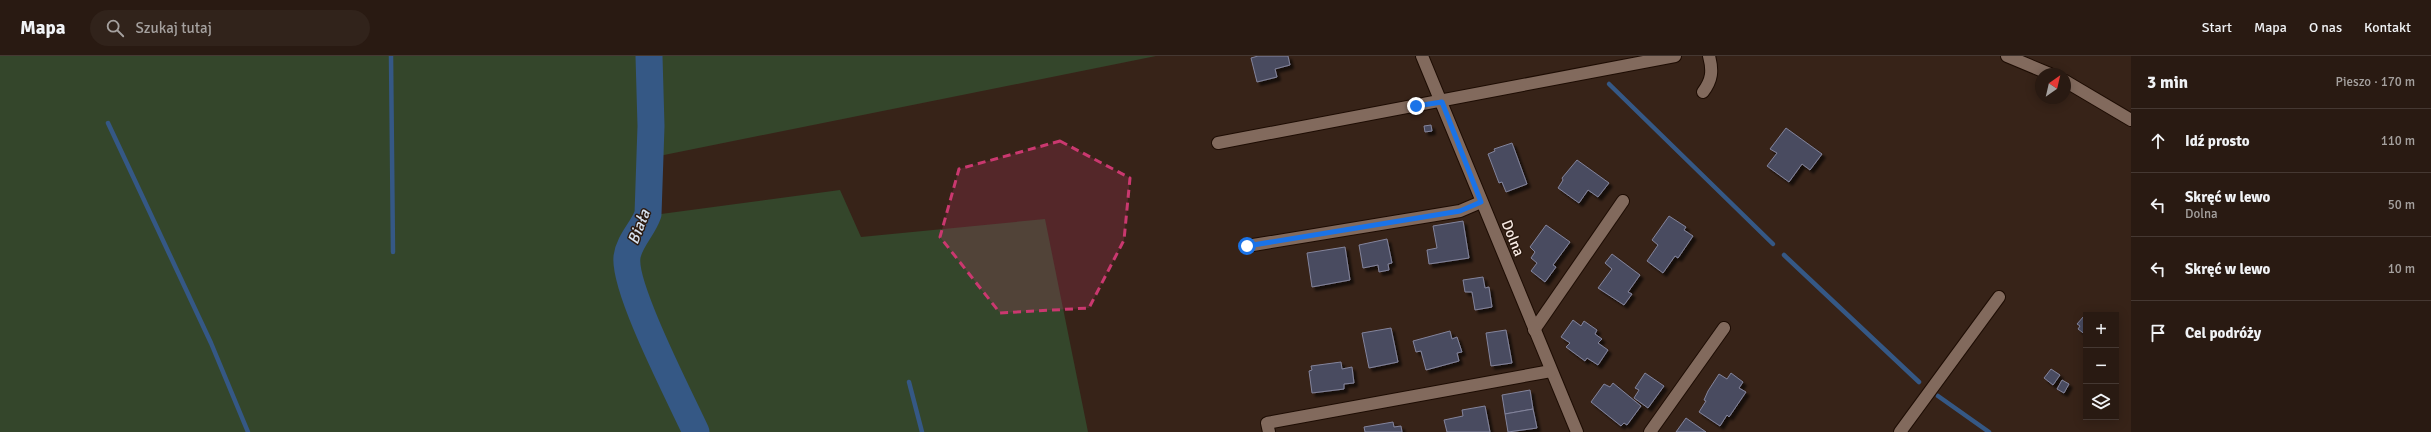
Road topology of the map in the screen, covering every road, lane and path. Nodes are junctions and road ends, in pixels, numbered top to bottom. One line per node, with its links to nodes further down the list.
1 (1422, 56): 8 (street, Dolna)
2 (1675, 56): 8 (street)
3 (1709, 56): 7 (street)
4 (2007, 56): 5 (street)
5 (2036, 68)
6 (2071, 85): 9 (street)
7 (1703, 92)
8 (1442, 102): 10 (street); 12 (street, Dolna)
9 (2131, 120)
10 (1218, 143)
11 (1623, 201): 16 (street)
12 (1481, 202): 13 (street); 16 (street, Dolna)
13 (1247, 246)
14 (1998, 296): 21 (street)
15 (1724, 328): 20 (street)
16 (1534, 330): 17 (street, Dolna)
17 (1551, 371): 18 (street); 19 (street, Dolna)
18 (1268, 432)
19 (1577, 432)
20 (1650, 432)
21 (1900, 432)

